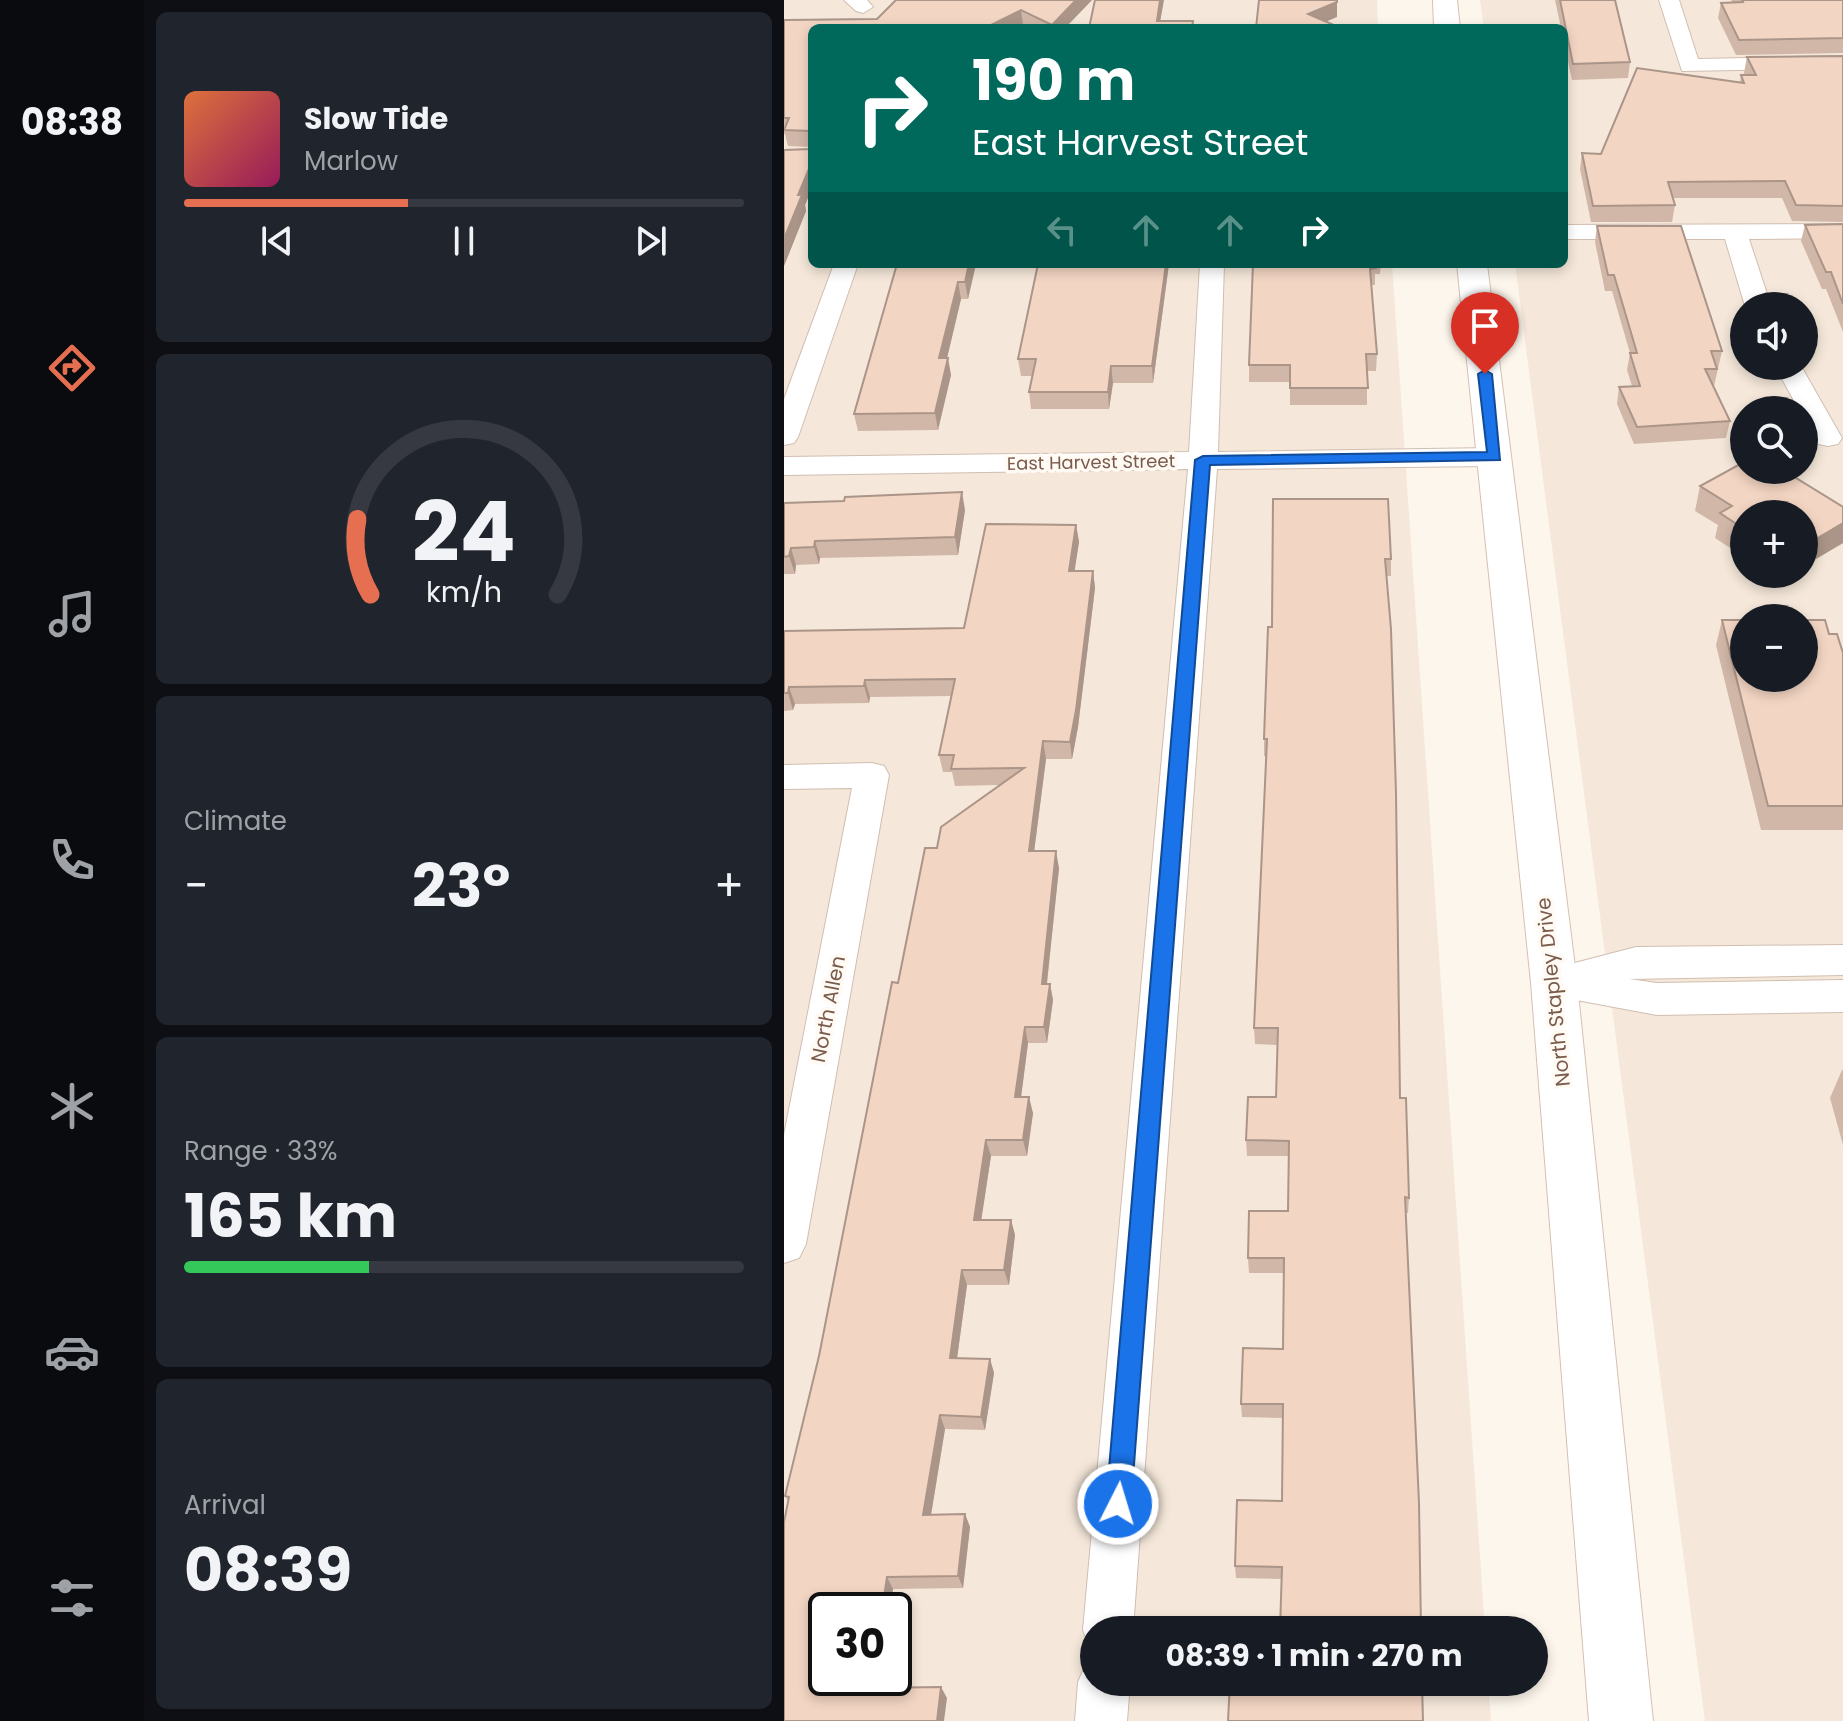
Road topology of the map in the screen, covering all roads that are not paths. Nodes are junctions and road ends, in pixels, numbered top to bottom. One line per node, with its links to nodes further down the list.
1 (1445, 0): 3 (main road)
2 (1669, 0): 4 (street)
3 (1447, 24)
4 (1843, 62)
5 (1843, 231): 7 (street)
6 (1568, 232): 7 (street)
7 (1735, 233): 11 (street)
8 (845, 268): 13 (street)
9 (1212, 268): 16 (street)
10 (1472, 268): 15 (main road, North Stapley Drive)
11 (1754, 292)
12 (1796, 380): 14 (street)
13 (784, 437)
14 (1828, 438)
15 (1494, 457): 16 (street, East Harvest Street); 20 (main road, North Stapley Drive)
16 (1203, 460): 17 (street, East Harvest Street); 23 (street)
17 (784, 466)
18 (784, 777): 22 (street, North Allen)
19 (1843, 960): 20 (street)
20 (1554, 983): 21 (street); 26 (main road, North Stapley Drive)
21 (1843, 996)
22 (784, 1242)
23 (1109, 1616)
24 (1103, 1696): 25 (street)
25 (1101, 1721)
26 (1621, 1721)

